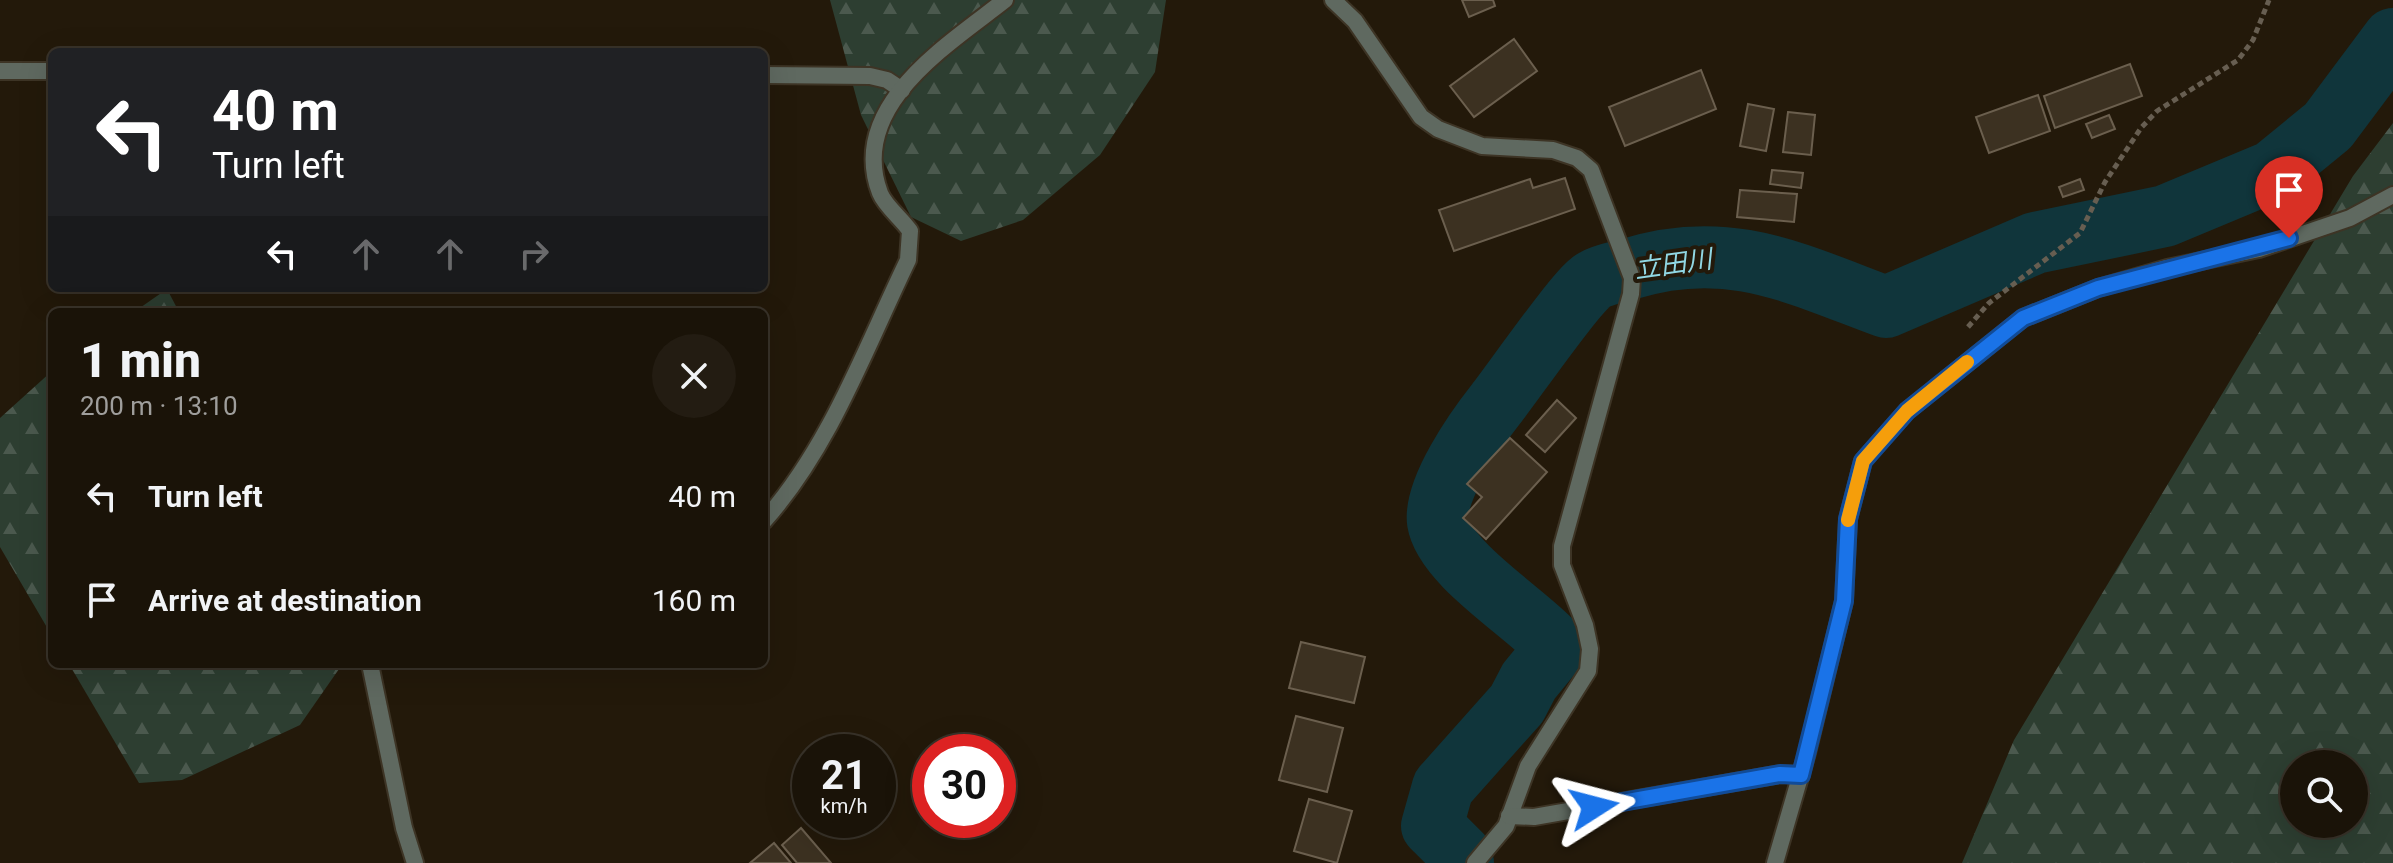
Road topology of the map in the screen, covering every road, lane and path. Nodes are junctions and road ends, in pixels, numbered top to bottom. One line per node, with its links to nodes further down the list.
1 (1005, 0): 7 (street)
2 (1333, 0): 13 (street)
3 (2269, 0): 9 (path)
4 (0, 71): 5 (street)
5 (48, 71)
6 (768, 75): 7 (street)
7 (902, 90): 10 (street)
8 (2393, 195): 12 (street)
9 (1963, 336)
10 (768, 516)
11 (371, 668): 14 (street)
12 (1801, 775): 13 (street); 16 (street)
13 (1509, 816): 15 (street)
14 (415, 863)
15 (1475, 863)
16 (1775, 863)

